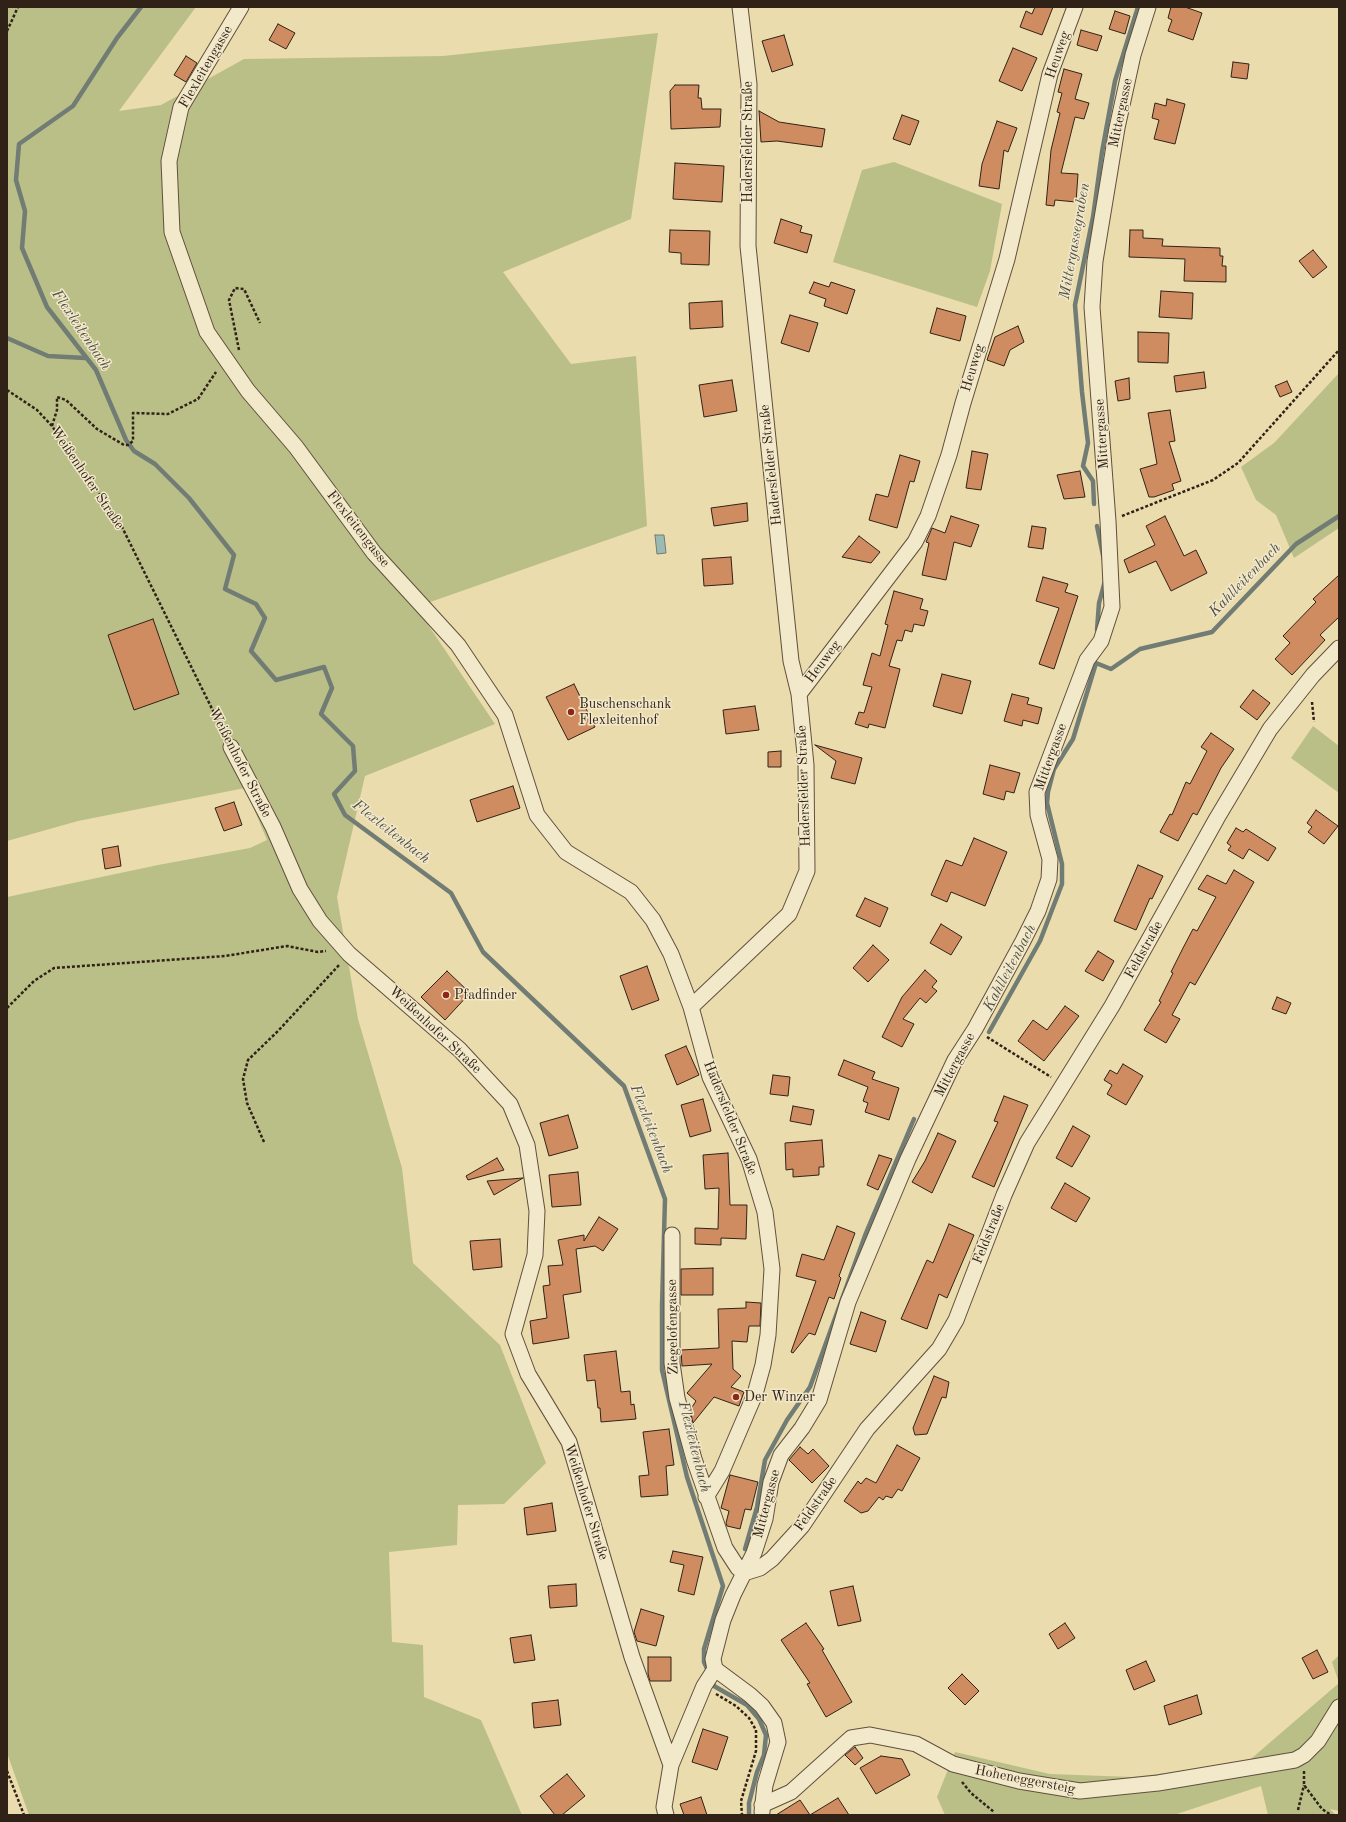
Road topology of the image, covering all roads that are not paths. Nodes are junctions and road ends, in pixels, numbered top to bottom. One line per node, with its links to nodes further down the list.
1 (241, 7): 8 (street, Flexleitengasse)
2 (740, 7): 6 (street, Hadersfelder Straße)
3 (1075, 7): 6 (street, Heuweg)
4 (1148, 7): 11 (street, Mittergasse)
5 (1339, 648): 11 (street, Feldstraße)
6 (799, 694): 8 (street, Hadersfelder Straße)
7 (231, 748): 14 (street, Weißenhofer Straße)
8 (691, 1007): 10 (street, Hadersfelder Straße)
9 (672, 1235): 10 (street, Ziegelofengasse)
10 (706, 1497): 11 (street, Ziegelofengasse)
11 (744, 1573): 12 (street)
12 (715, 1669): 14 (street); 15 (street)
13 (1339, 1707): 15 (street, Hoheneggersteig)
14 (671, 1766): 16 (street)
15 (762, 1810)
16 (666, 1815)

